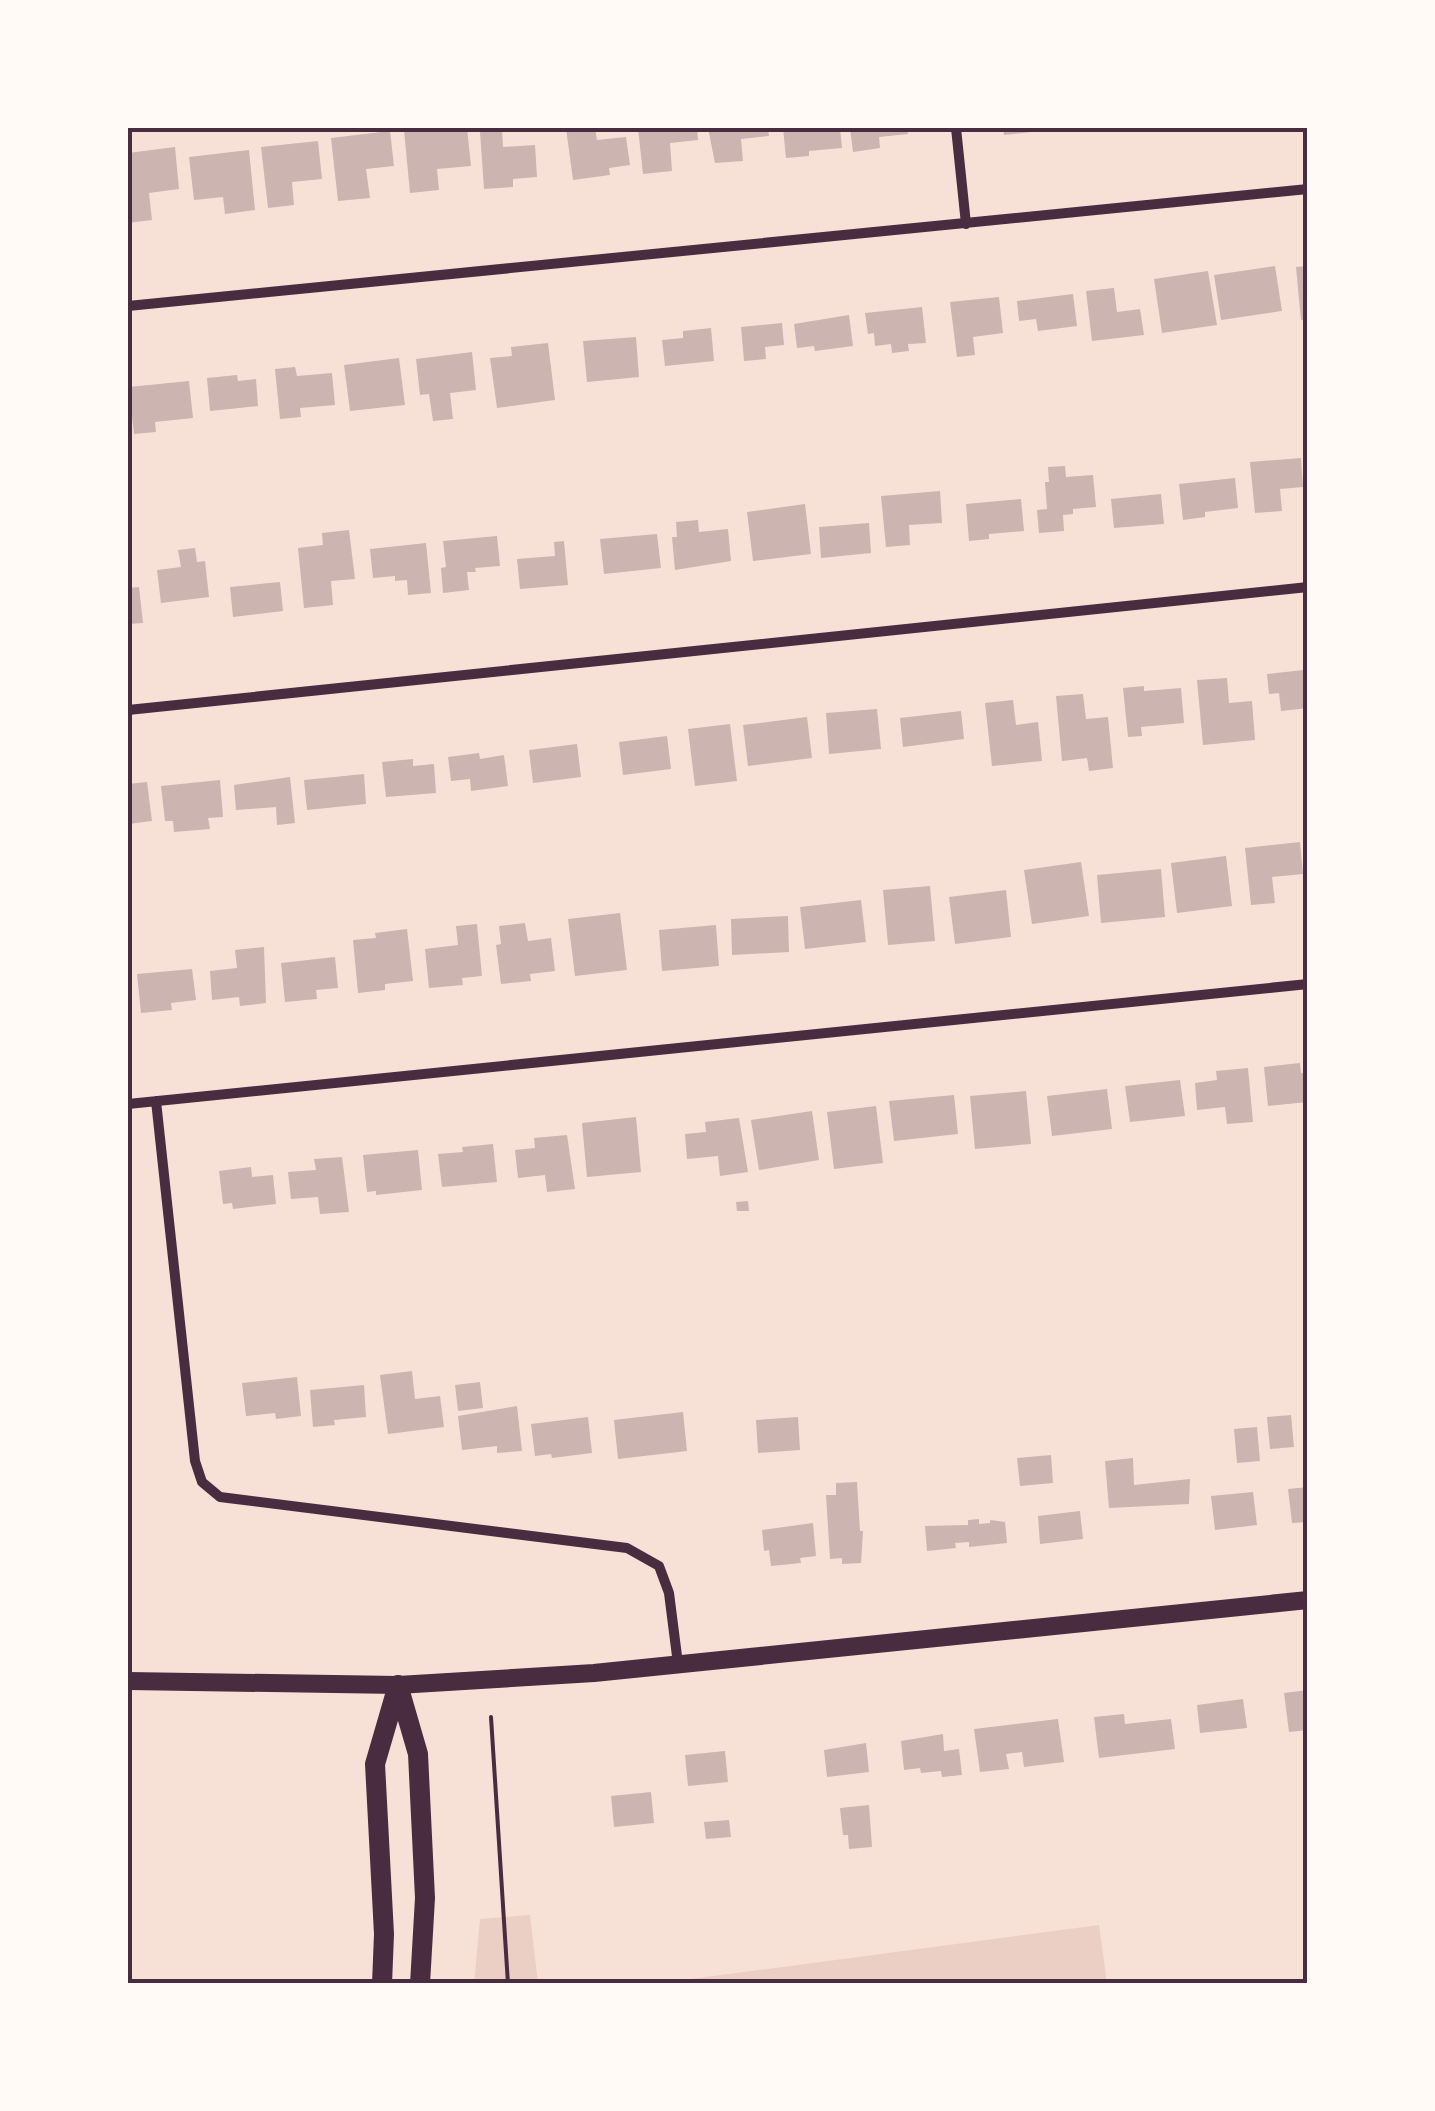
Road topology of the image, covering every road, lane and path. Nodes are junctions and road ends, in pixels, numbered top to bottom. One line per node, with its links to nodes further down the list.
1 (956, 128): 3 (street)
2 (1308, 189): 3 (street)
3 (966, 224): 4 (street)
4 (128, 306)
5 (1308, 586): 6 (street)
6 (128, 710)
7 (1308, 984): 8 (street)
8 (156, 1100): 9 (street); 11 (street)
9 (128, 1104)
10 (1308, 1600): 11 (main road)
11 (678, 1664): 13 (main road)
12 (128, 1682): 13 (main road)
13 (398, 1684): 15 (highway); 16 (highway)
14 (491, 1718): 17 (path)
15 (382, 1984)
16 (420, 1984)
17 (508, 1984)

